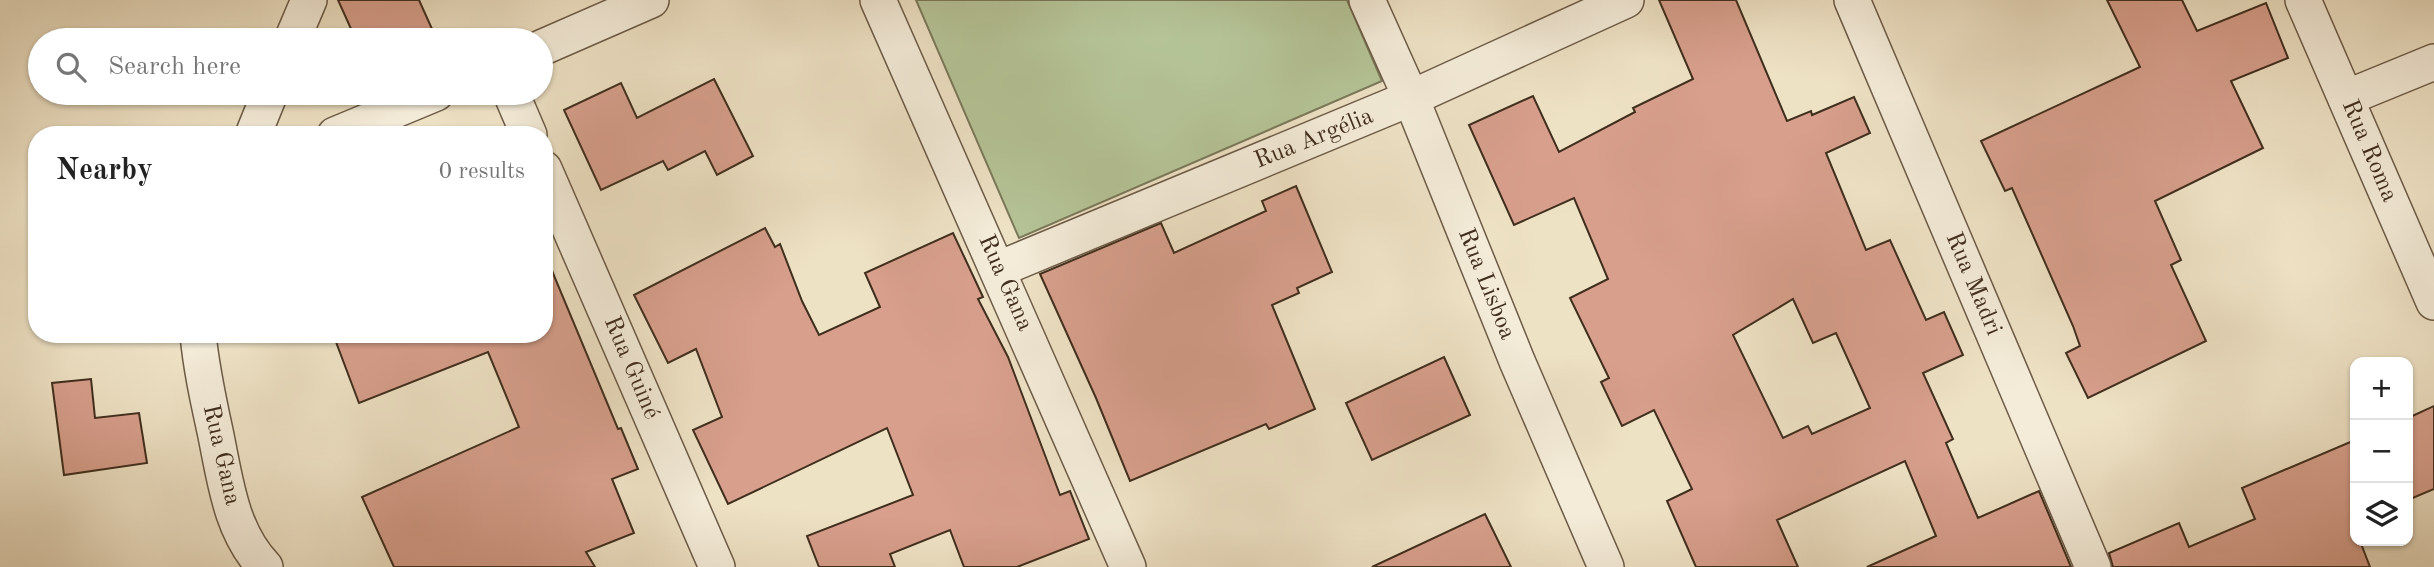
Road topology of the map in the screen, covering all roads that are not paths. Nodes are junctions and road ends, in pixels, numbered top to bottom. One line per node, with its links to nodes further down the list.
1 (309, 0): 8 (street)
2 (651, 0): 9 (street)
3 (878, 0): 20 (street, Rua Gana)
4 (1367, 0): 12 (street, Rua Lisboa)
5 (1626, 0): 12 (street, Rua Argélia)
6 (1852, 0): 27 (street, Rua Madri)
7 (2303, 0): 11 (street, Rua Roma)
8 (297, 28)
9 (553, 43)
10 (2434, 62): 11 (street)
11 (2346, 97): 21 (street, Rua Roma)
12 (1411, 99): 20 (street, Rua Argélia); 26 (street, Rua Lisboa)
13 (265, 105): 16 (street)
14 (407, 105): 17 (street)
15 (516, 105): 18 (street)
16 (257, 126)
17 (357, 126)
18 (525, 126)
19 (553, 190): 24 (street, Rua Guiné)
20 (999, 269): 25 (street, Rua Gana)
21 (2434, 302)
22 (199, 343): 23 (street, Rua Gana)
23 (265, 567)
24 (717, 567)
25 (1128, 567)
26 (1606, 567)
27 (2093, 567)

